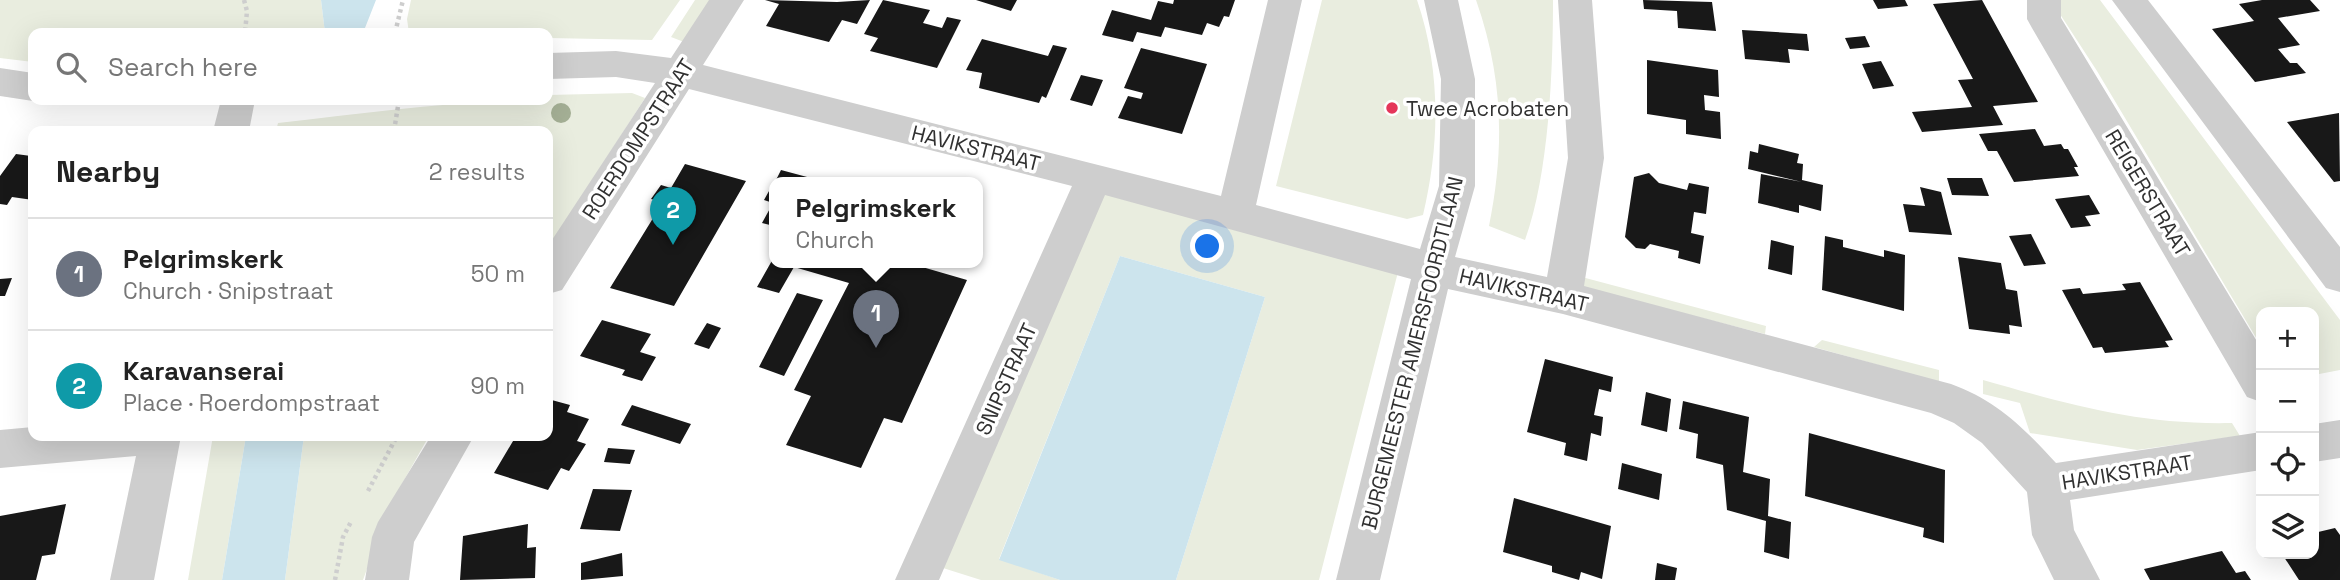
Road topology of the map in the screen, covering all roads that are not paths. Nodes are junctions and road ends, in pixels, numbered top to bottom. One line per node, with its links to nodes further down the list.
1 (727, 0): 8 (street, ROERDOMPSTRAAT)
2 (1285, 0): 12 (street)
3 (1441, 0): 13 (street, BURGEMEESTER AMERSFOORDTLAAN)
4 (1575, 0): 16 (street)
5 (2043, 0): 17 (street, REIGERSTRAAT)
6 (2129, 0): 15 (street)
7 (553, 66): 8 (street, HAVIKSTRAAT)
8 (681, 73): 11 (street, HAVIKSTRAAT); 14 (street, ROERDOMPSTRAAT)
9 (0, 82): 10 (street)
10 (28, 85)
11 (1094, 177): 12 (street, HAVIKSTRAAT); 28 (street, SNIPSTRAAT)
12 (1235, 217): 13 (street, HAVIKSTRAAT)
13 (1433, 269): 16 (street, HAVIKSTRAAT); 29 (street, BURGEMEESTER AMERSFOORDTLAAN)
14 (553, 270)
15 (2340, 276)
16 (1563, 297): 25 (street, HAVIKSTRAAT)
17 (2256, 376)
18 (2340, 439): 22 (street)
19 (89, 441): 23 (street)
20 (160, 441): 26 (street)
21 (450, 441): 27 (street)
22 (2319, 442)
23 (0, 449)
24 (2256, 452): 25 (street, HAVIKSTRAAT)
25 (2047, 484): 30 (street)
26 (132, 580)
27 (387, 580)
28 (917, 580)
29 (1357, 580)
30 (2078, 580)

